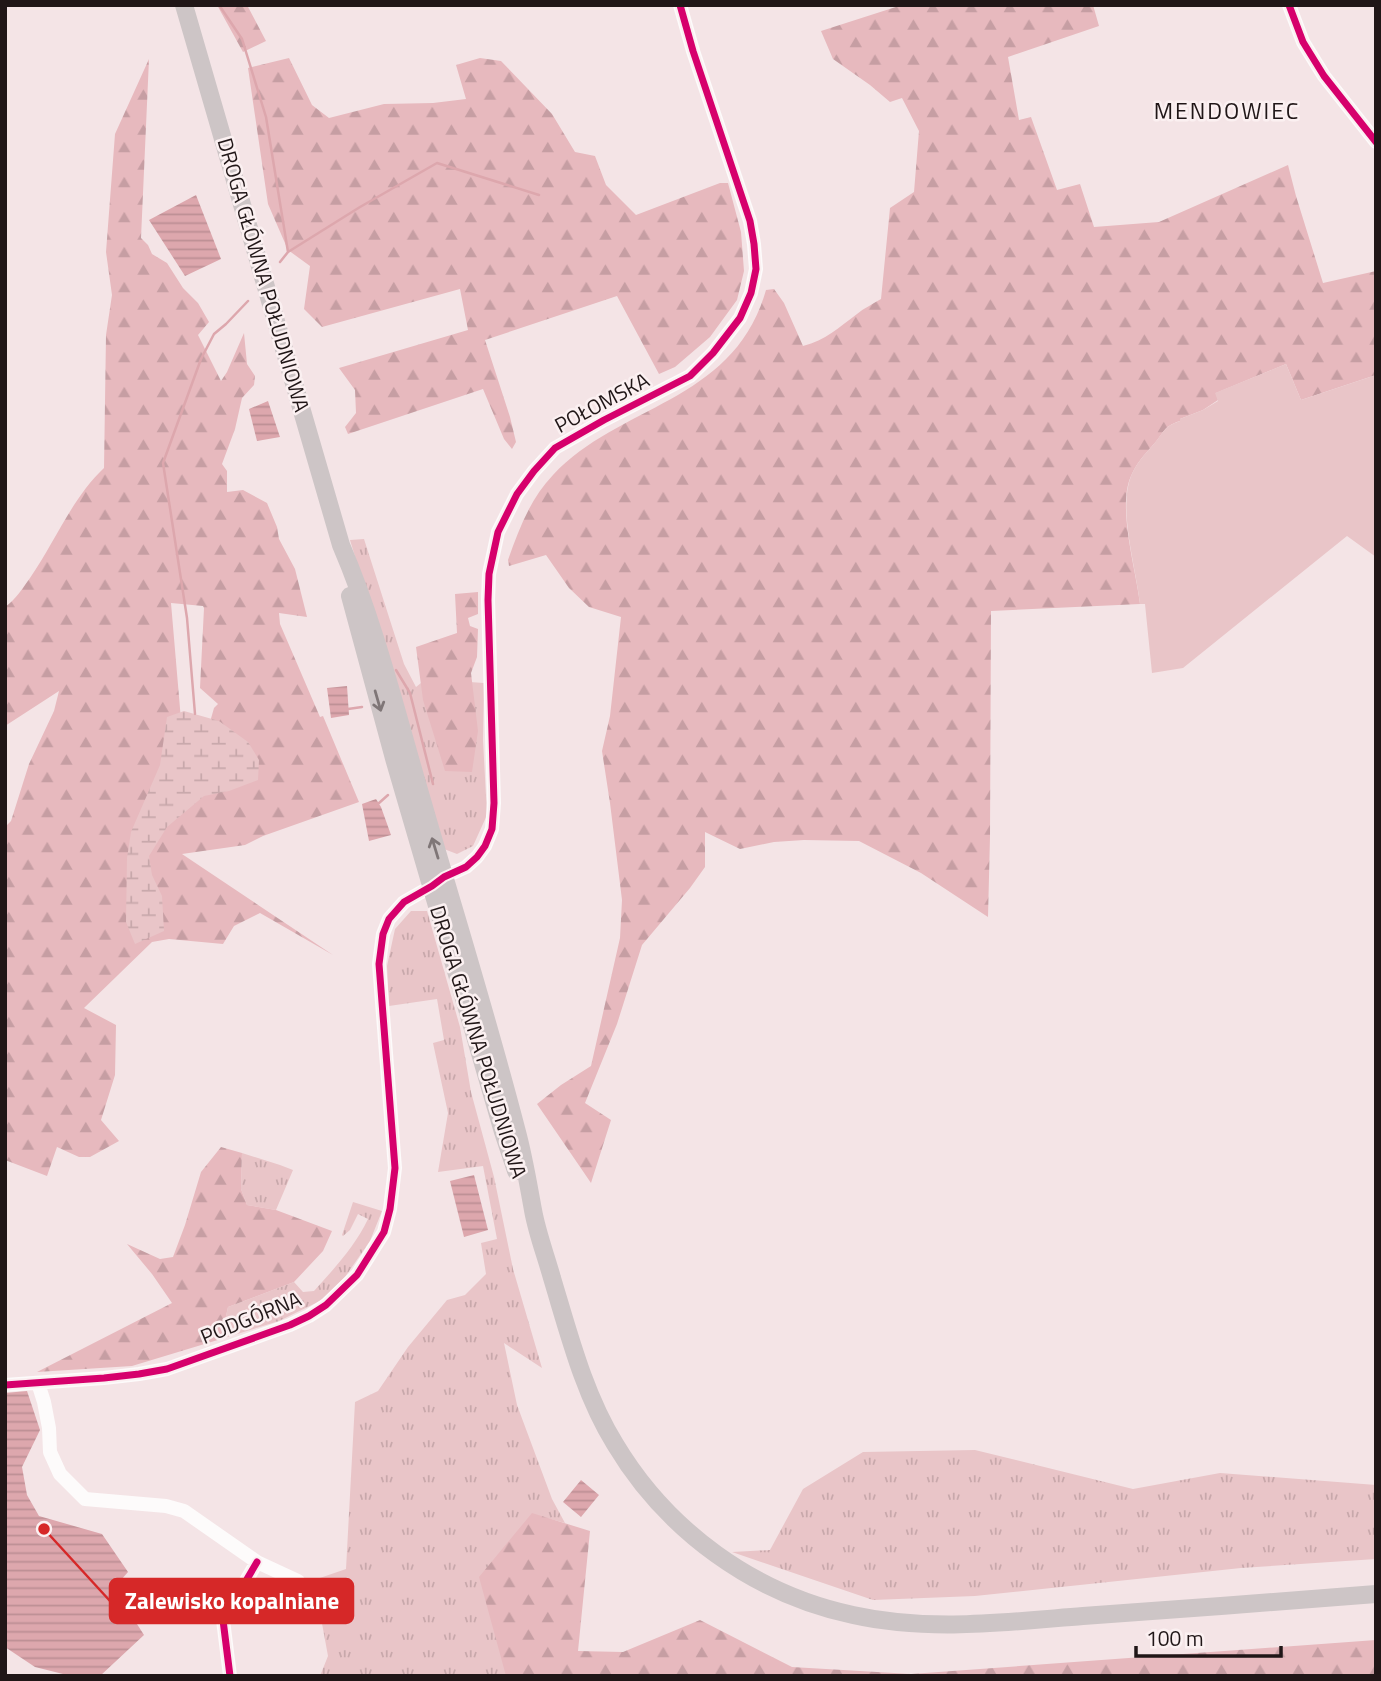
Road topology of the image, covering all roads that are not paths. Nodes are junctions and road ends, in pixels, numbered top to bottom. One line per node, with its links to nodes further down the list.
1 (184, 5): 5 (main road, DROGA GŁÓWNA POŁUDNIOWA)
2 (680, 5): 5 (street, POŁOMSKA)
3 (1289, 5): 4 (street)
4 (1376, 142)
5 (438, 882): 6 (street, POŁOMSKA); 11 (main road, DROGA GŁÓWNA POŁUDNIOWA)
6 (383, 1016): 7 (street, PODGÓRNA)
7 (38, 1383): 8 (street, PODGÓRNA); 9 (street)
8 (5, 1385)
9 (257, 1562): 10 (street); 12 (street)
10 (298, 1581)
11 (1376, 1594)
12 (230, 1676)

